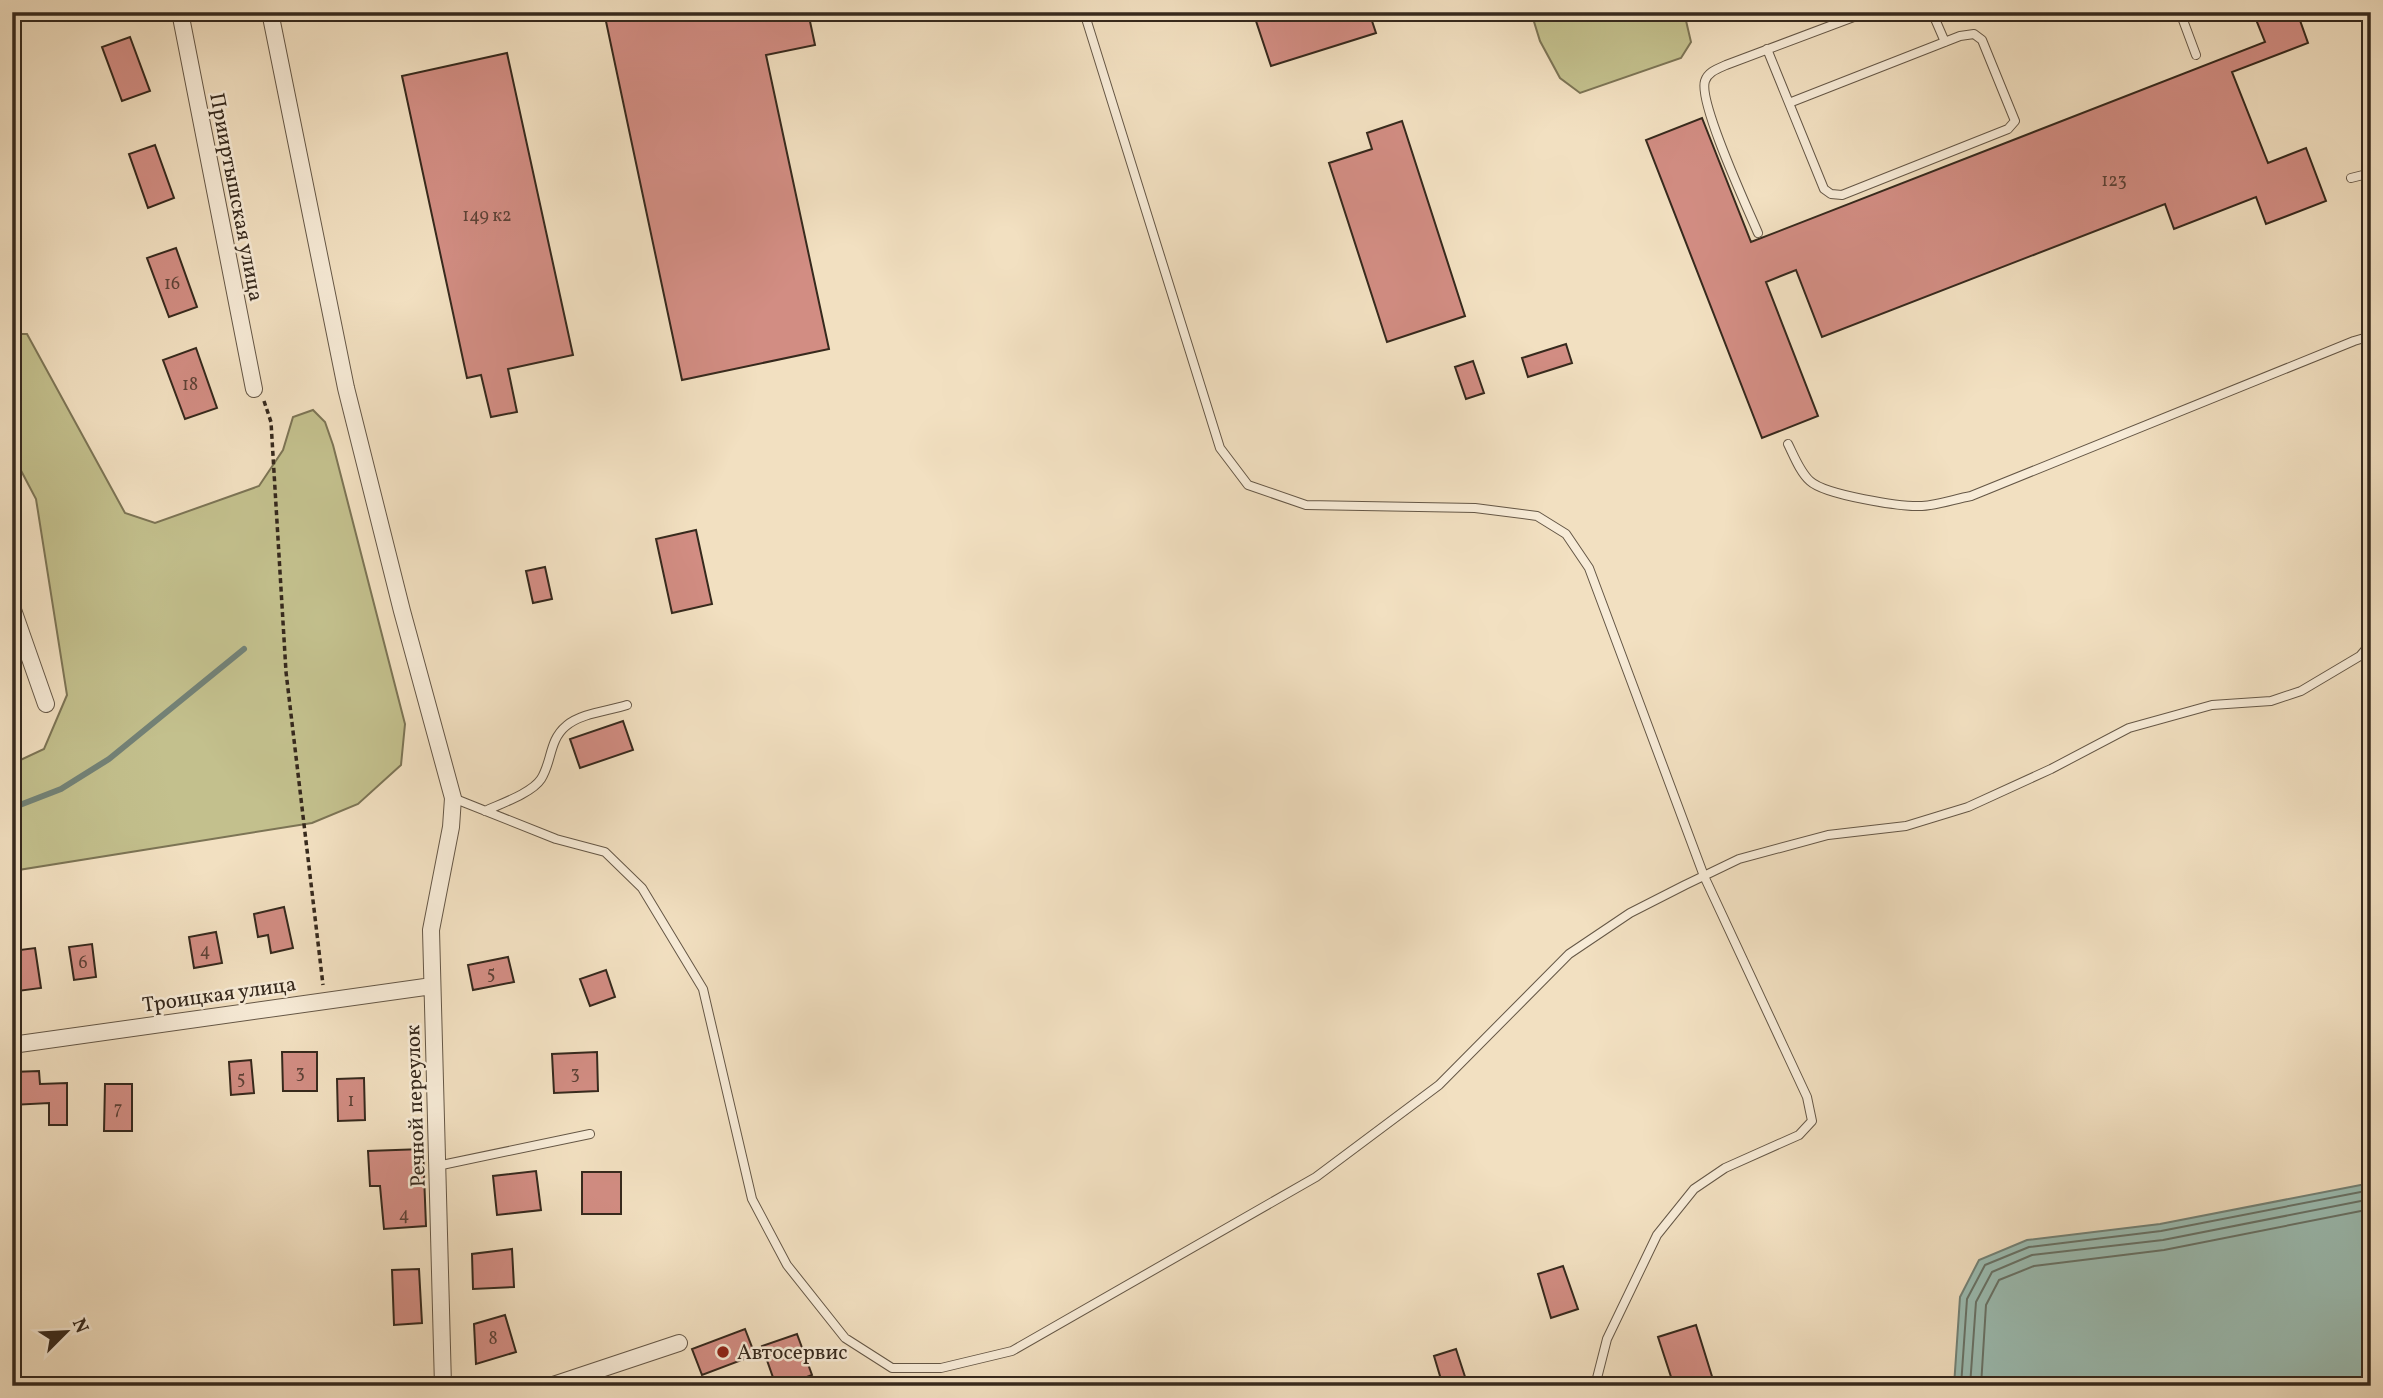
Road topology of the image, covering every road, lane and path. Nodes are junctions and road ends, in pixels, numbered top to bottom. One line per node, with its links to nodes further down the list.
1 (180, 12): 15 (street, Прииртышская улица)
2 (270, 12): 21 (street, Речной переулок)
3 (1084, 12): 23 (lane)
4 (1867, 12): 8 (lane)
5 (1932, 12): 7 (lane)
6 (2179, 12): 9 (lane)
7 (1945, 42): 10 (lane); 10 (lane)
8 (1767, 49): 10 (lane); 13 (lane)
9 (2196, 55)
10 (1789, 103)
11 (2371, 173): 12 (lane)
12 (2351, 178)
13 (1758, 233)
14 (2371, 336): 16 (lane)
15 (254, 390): 25 (path)
16 (1788, 444)
17 (12, 607): 19 (street)
18 (2371, 643): 23 (lane)
19 (46, 704)
20 (627, 705): 22 (lane)
21 (453, 798): 22 (lane); 24 (street, Речной переулок)
22 (485, 811): 23 (lane)
23 (1704, 876): 32 (lane)
24 (432, 986): 25 (street, Троицкая улица); 28 (street, Речной переулок)
25 (325, 1001): 26 (street, Троицкая улица)
26 (12, 1045)
27 (590, 1134): 28 (lane)
28 (437, 1166): 30 (street, Речной переулок)
29 (679, 1343): 31 (street)
30 (443, 1386)
31 (550, 1386)
32 (1595, 1386)

